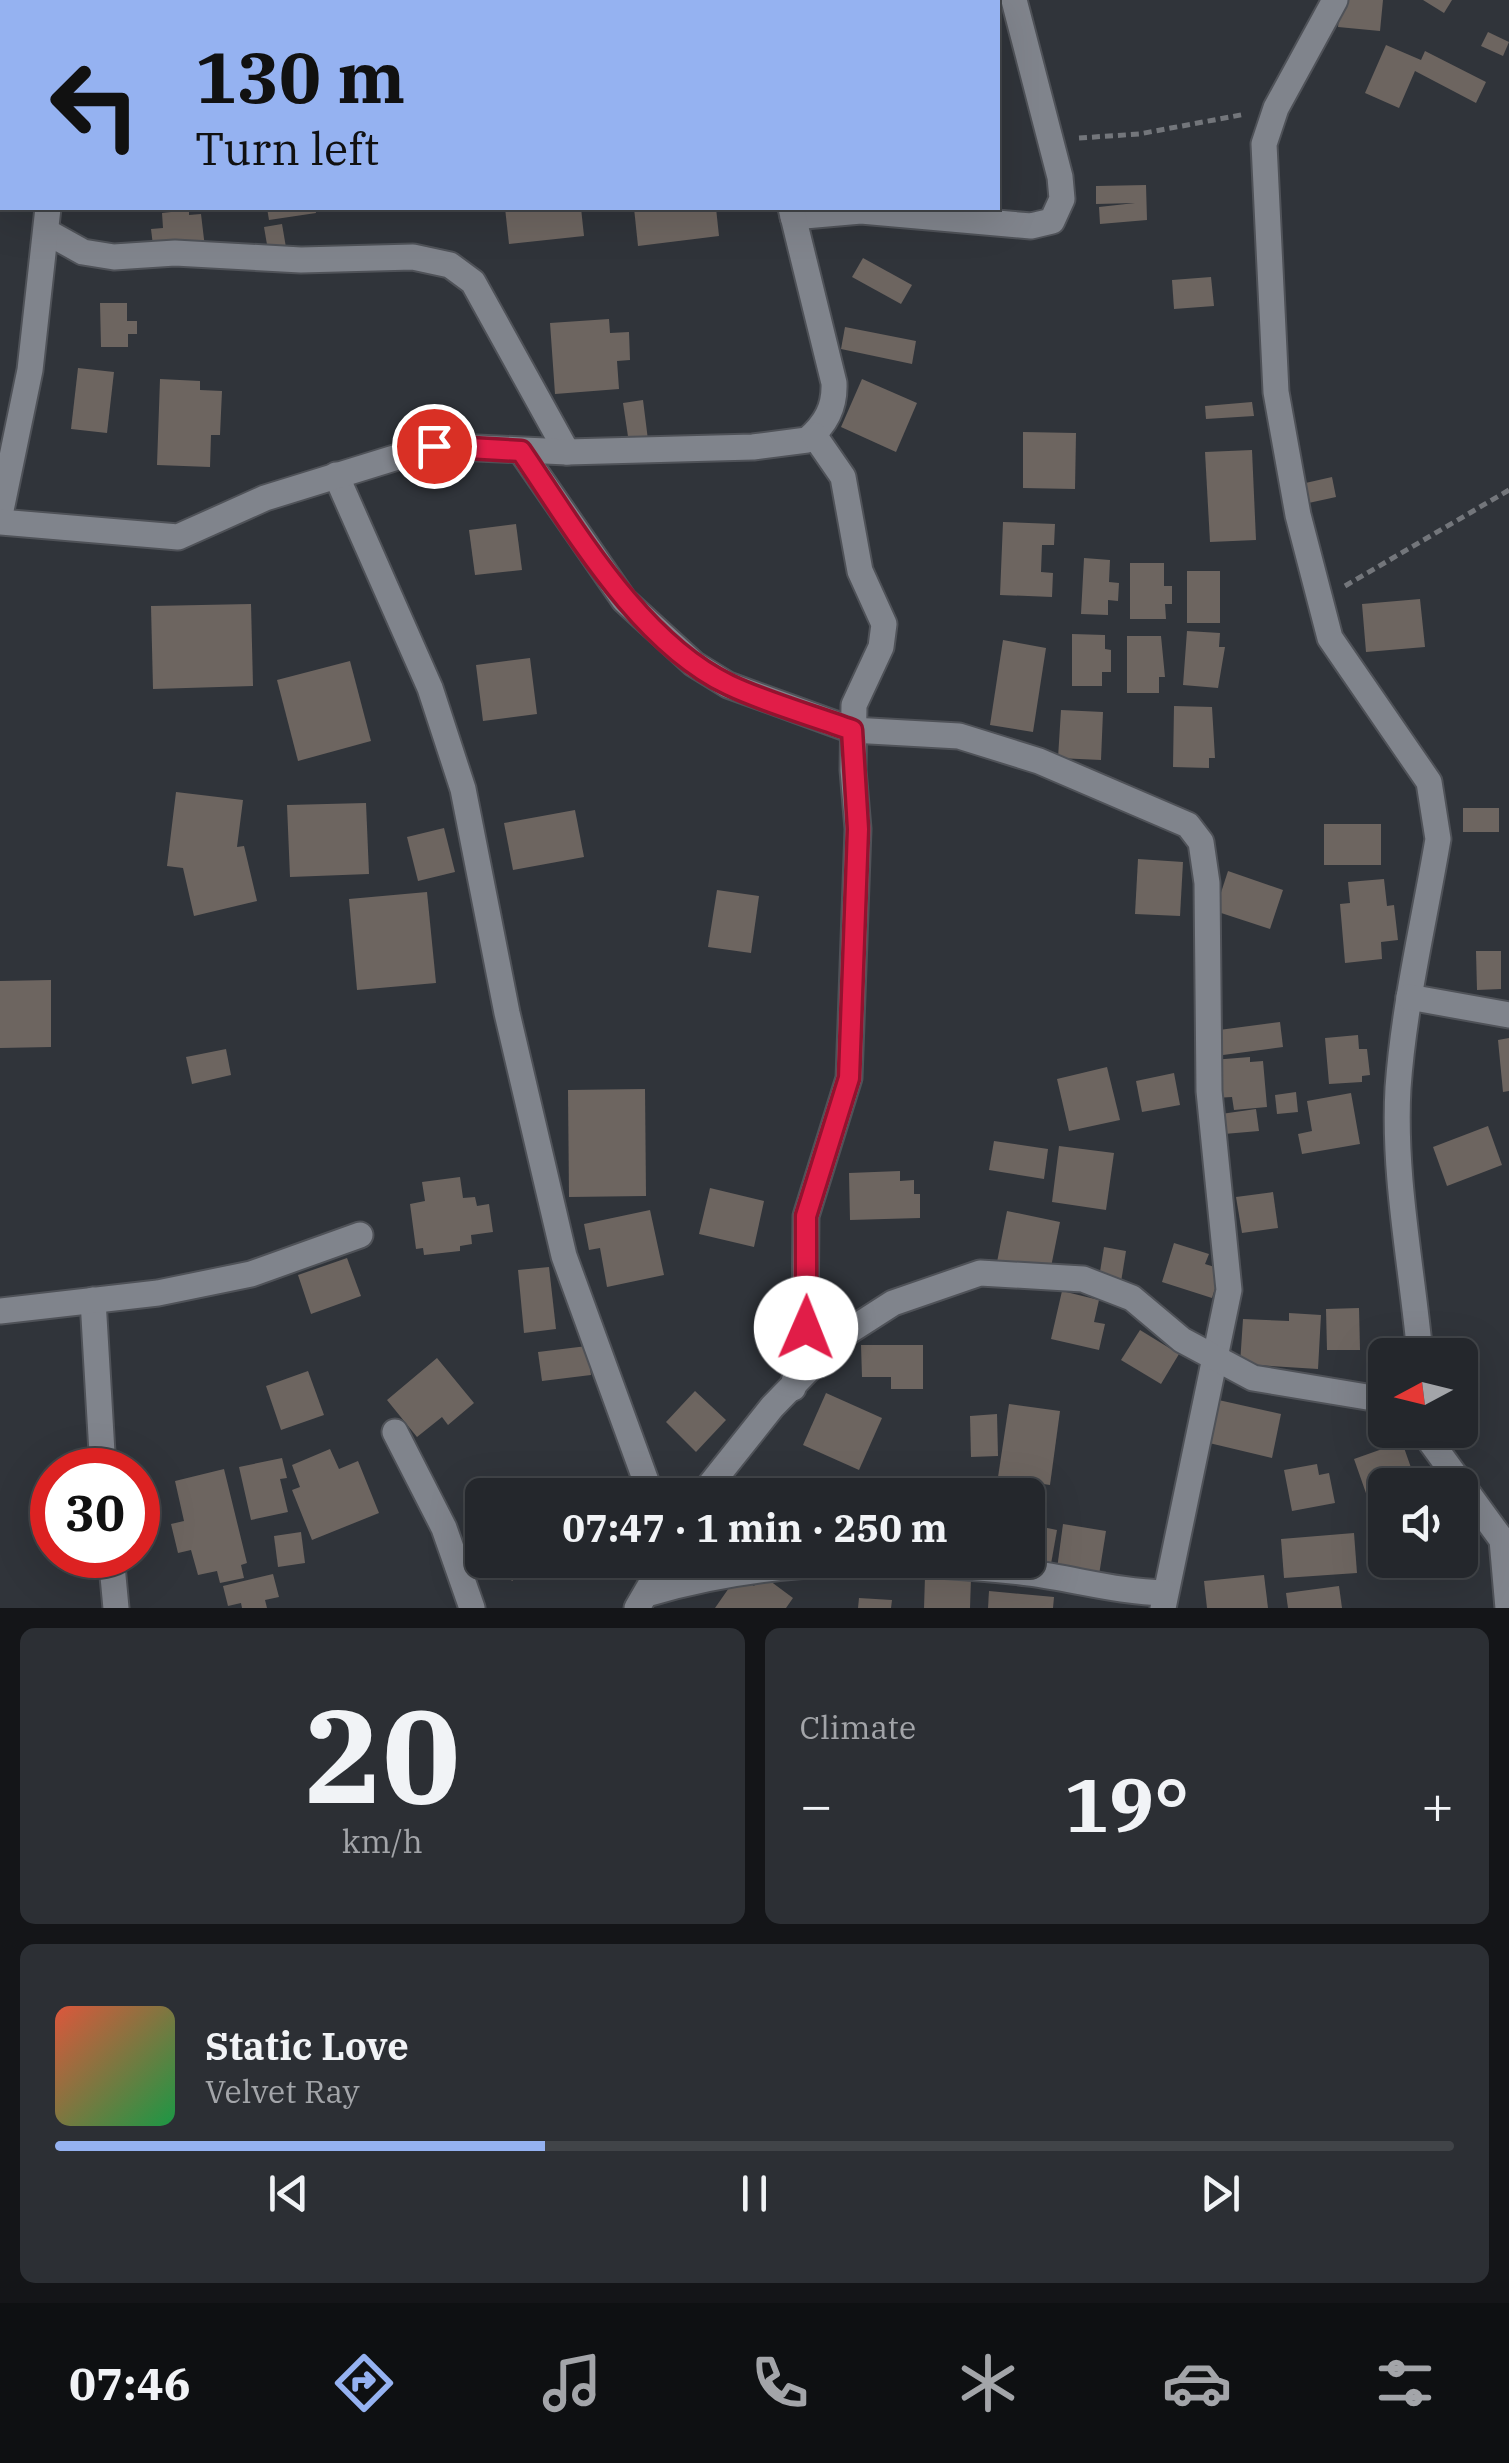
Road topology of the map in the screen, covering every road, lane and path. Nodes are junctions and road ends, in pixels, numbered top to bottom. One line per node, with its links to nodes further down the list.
1 (1014, 0): 4 (street)
2 (1335, 0): 3 (street)
3 (1276, 108): 4 (path); 13 (street)
4 (1051, 140): 5 (street)
5 (792, 212): 7 (street)
6 (47, 220): 9 (street); 12 (street)
7 (814, 434): 9 (street); 14 (street)
8 (521, 451): 9 (street); 10 (street); 14 (street)
9 (568, 452)
10 (336, 475): 12 (street); 27 (street)
11 (1509, 490): 13 (path)
12 (0, 518)
13 (1321, 600): 15 (street)
14 (852, 730): 21 (street); 22 (street)
15 (1409, 997): 16 (street); 20 (street)
16 (1509, 1015)
17 (360, 1236): 18 (street)
18 (94, 1300): 19 (street); 25 (street)
19 (0, 1311)
20 (1418, 1338)
21 (1216, 1361): 22 (street); 23 (street); 32 (street)
22 (793, 1388): 28 (street)
23 (1368, 1398)
24 (395, 1432): 34 (street)
25 (102, 1448)
26 (1439, 1448): 29 (street)
27 (645, 1478)
28 (715, 1478)
29 (1498, 1509): 35 (street)
30 (113, 1578): 33 (street)
31 (644, 1600): 32 (street)
32 (1164, 1600)
33 (116, 1608)
34 (472, 1608)
35 (1508, 1608)

